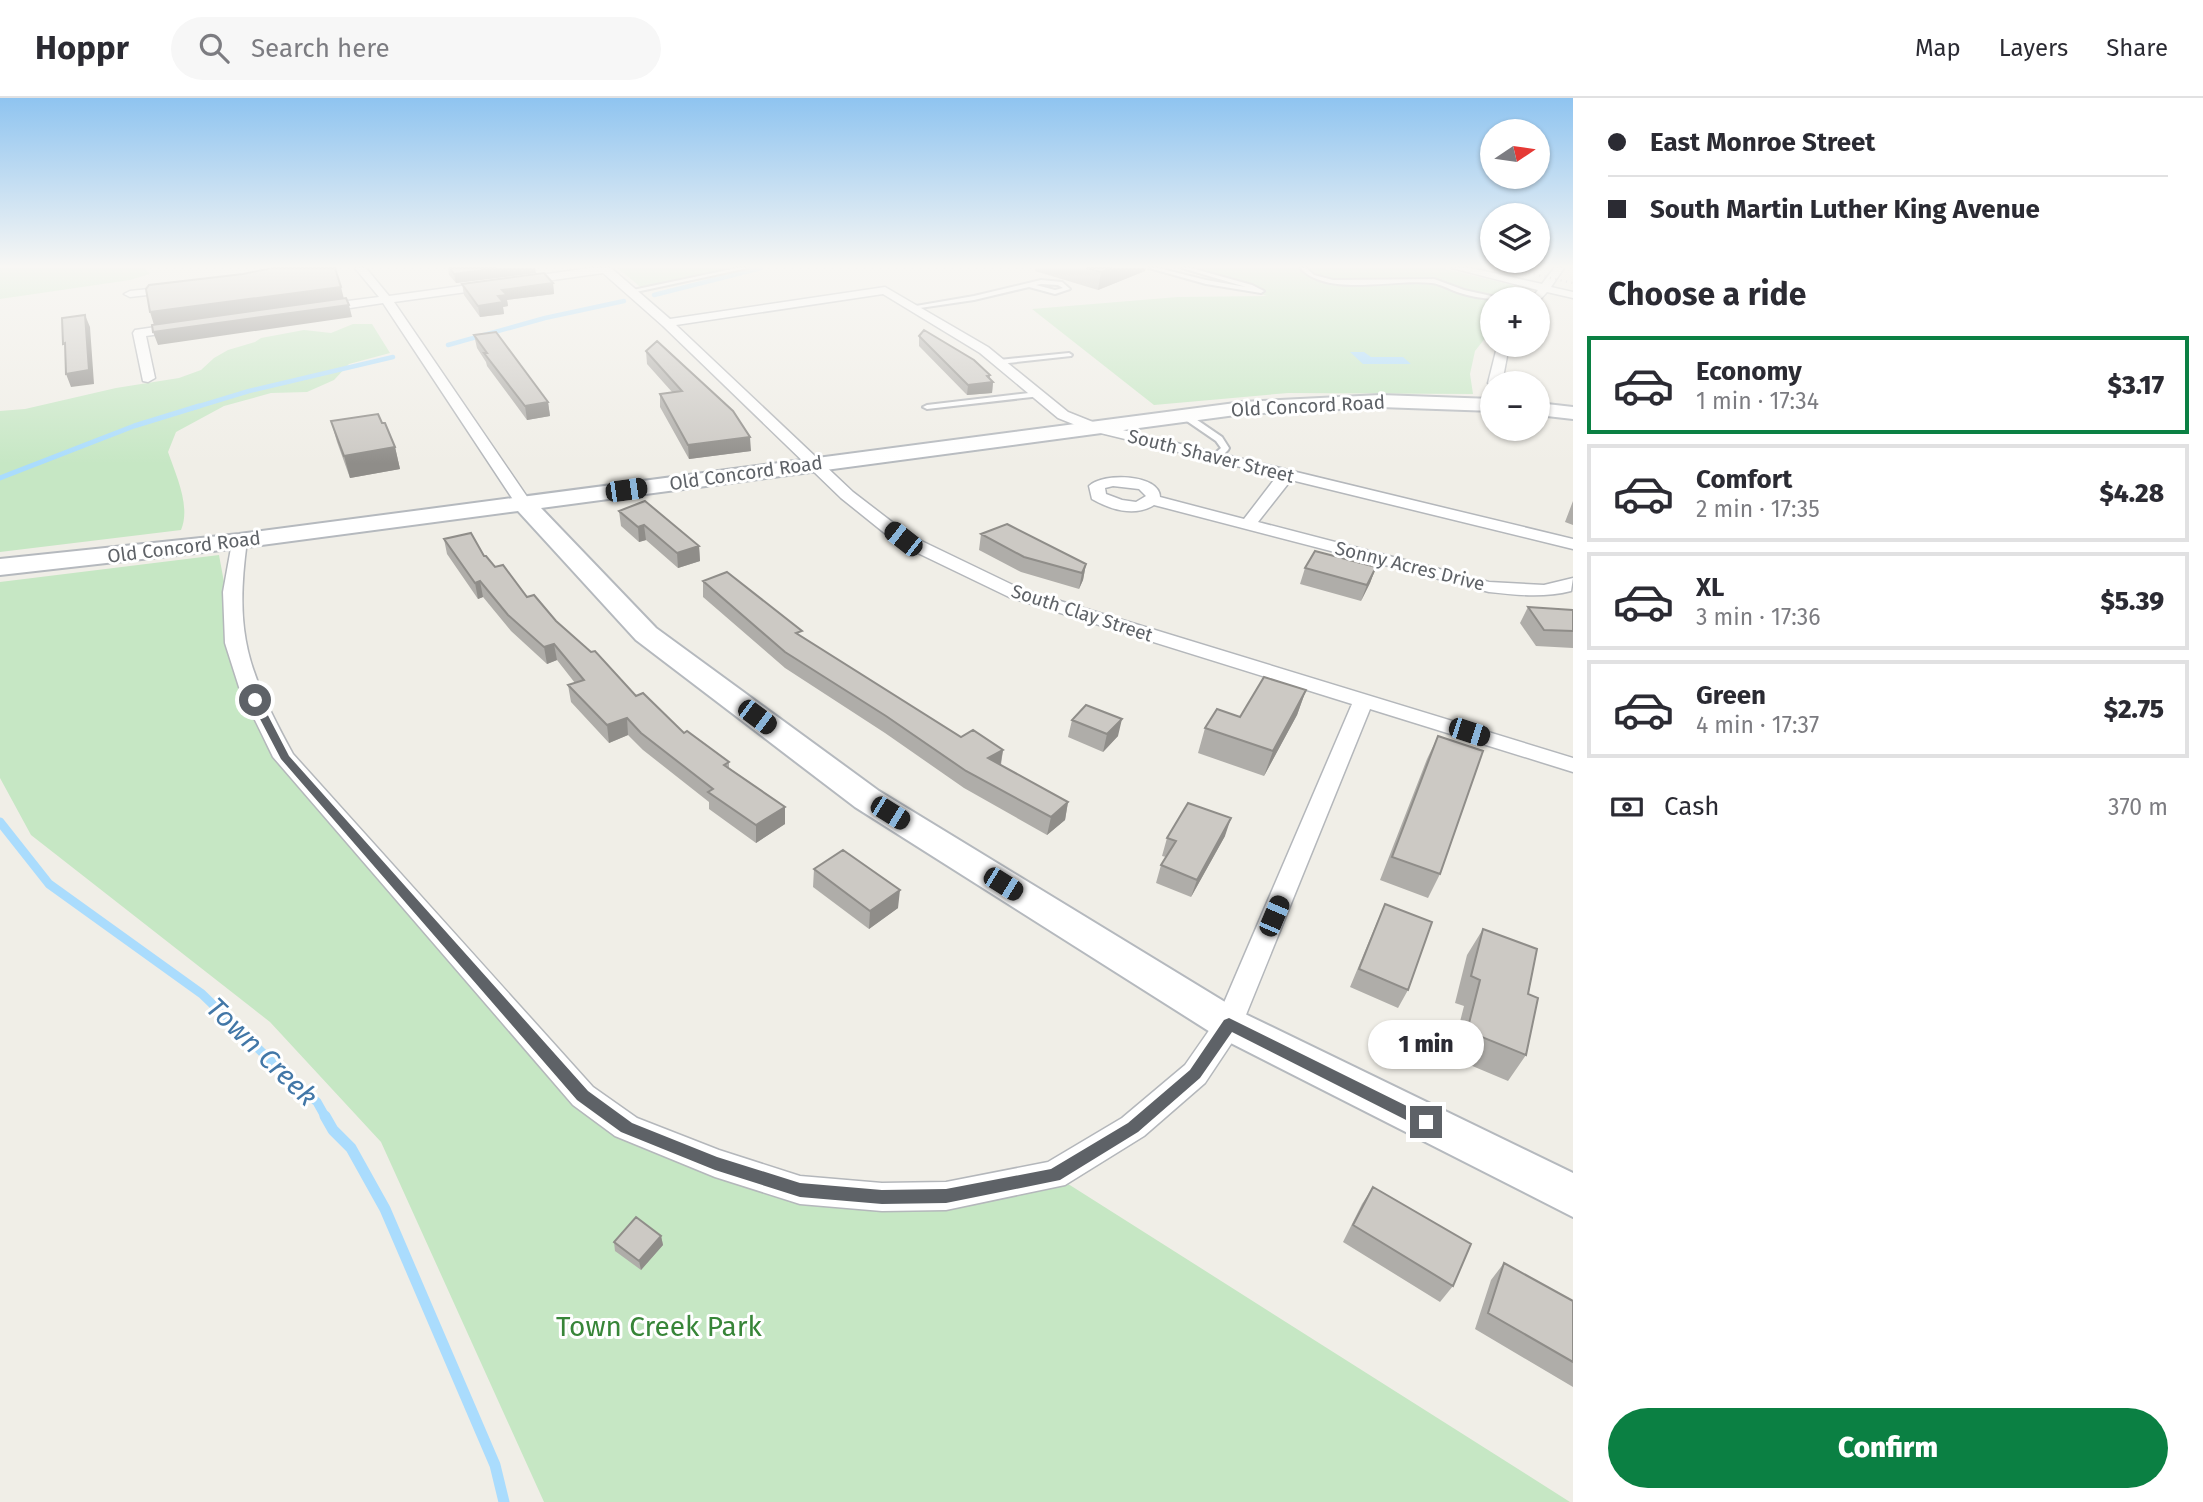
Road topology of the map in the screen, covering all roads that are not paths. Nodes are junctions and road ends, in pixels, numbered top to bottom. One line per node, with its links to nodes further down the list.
1 (139, 334): 7 (street)
2 (410, 334): 19 (street)
3 (678, 334): 16 (street, South Clay Street)
4 (957, 334): 6 (street, South Shaver Street)
5 (1069, 355): 6 (lane)
6 (999, 362): 8 (street, South Shaver Street)
7 (148, 378)
8 (1038, 394): 10 (lane); 14 (street, South Shaver Street)
9 (1480, 405): 13 (main road, Old Concord Road)
10 (927, 407)
11 (1550, 410): 12 (main road)
12 (1573, 412)
13 (1184, 415): 14 (main road, Old Concord Road); 15 (lane)
14 (1093, 427): 15 (street, South Shaver Street); 16 (main road, Old Concord Road)
15 (1216, 457): 17 (street, South Shaver Street)
16 (814, 464): 19 (main road, Old Concord Road); 25 (street, South Clay Street)
17 (1287, 474): 20 (street); 22 (street, South Shaver Street)
18 (1152, 500): 20 (street, Sonny Acres Drive)
19 (524, 504): 21 (main road, Old Concord Road); 27 (main road)
20 (1248, 524): 24 (street, Sonny Acres Drive)
21 (239, 541): 23 (main road, Old Concord Road); 27 (street)
22 (1573, 544)
23 (0, 567)
24 (1573, 583)
25 (1364, 700): 26 (street, South Clay Street); 27 (street)
26 (1573, 765)
27 (1229, 1024): 28 (main road)
28 (1573, 1196)

